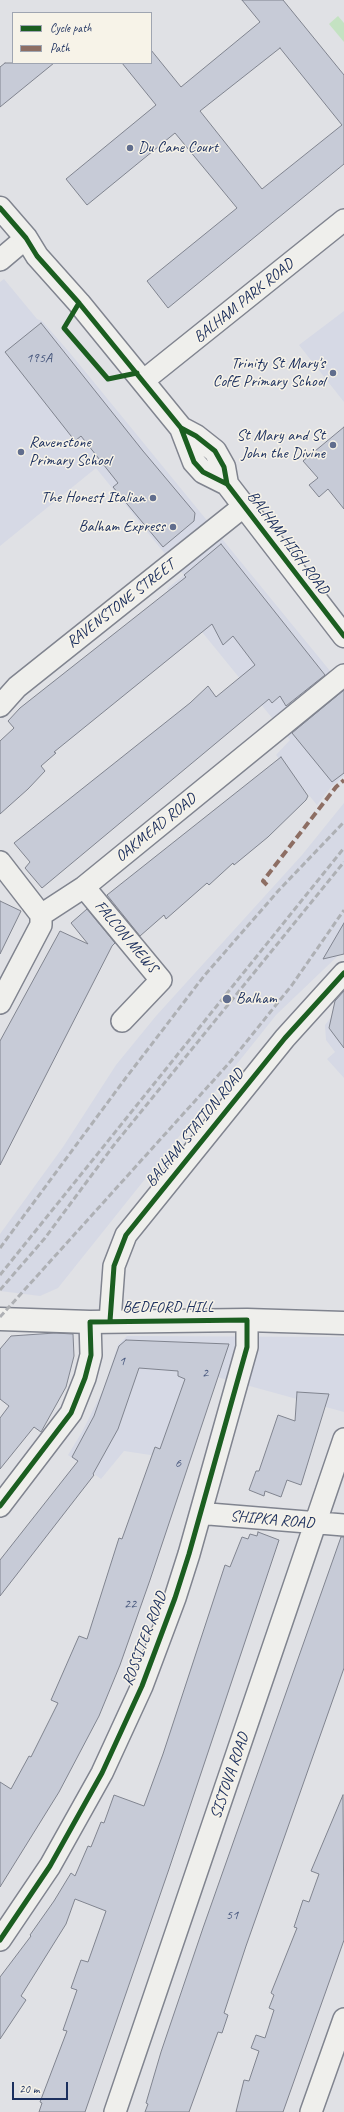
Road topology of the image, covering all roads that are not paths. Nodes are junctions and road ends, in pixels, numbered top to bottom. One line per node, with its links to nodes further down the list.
1 (0, 208): 3 (main road, BALHAM HIGH ROAD)
2 (344, 220): 5 (street, BALHAM PARK ROAD)
3 (26, 238): 4 (street); 5 (main road, BALHAM HIGH ROAD)
4 (0, 260)
5 (143, 381): 6 (main road, BALHAM HIGH ROAD)
6 (244, 506): 7 (main road, BALHAM HIGH ROAD); 9 (street, RAVENSTONE STREET)
7 (344, 636)
8 (344, 675): 11 (street, OAKMEAD ROAD)
9 (0, 706)
10 (0, 862): 12 (street)
11 (84, 887): 12 (street, OAKMEAD ROAD); 15 (street, FALCON MEWS)
12 (41, 915): 14 (street)
13 (344, 973): 18 (street, BALHAM STATION ROAD)
14 (0, 1003)
15 (122, 1021)
16 (0, 1320): 18 (main road, BEDFORD HILL)
17 (247, 1320): 18 (main road, BEDFORD HILL); 19 (main road, BEDFORD HILL); 22 (street, ROSSITER ROAD)
18 (100, 1321): 21 (street, BALHAM STATION ROAD)
19 (344, 1323)
20 (344, 1439): 23 (street, SISTOVA ROAD)
21 (0, 1506)
22 (201, 1512): 23 (street, SHIPKA ROAD); 25 (street, ROSSITER ROAD)
23 (316, 1523): 24 (street, SHIPKA ROAD); 27 (street, SISTOVA ROAD)
24 (344, 1526)
25 (0, 1940)
26 (344, 2019): 28 (street)
27 (115, 2112)
28 (311, 2112)

